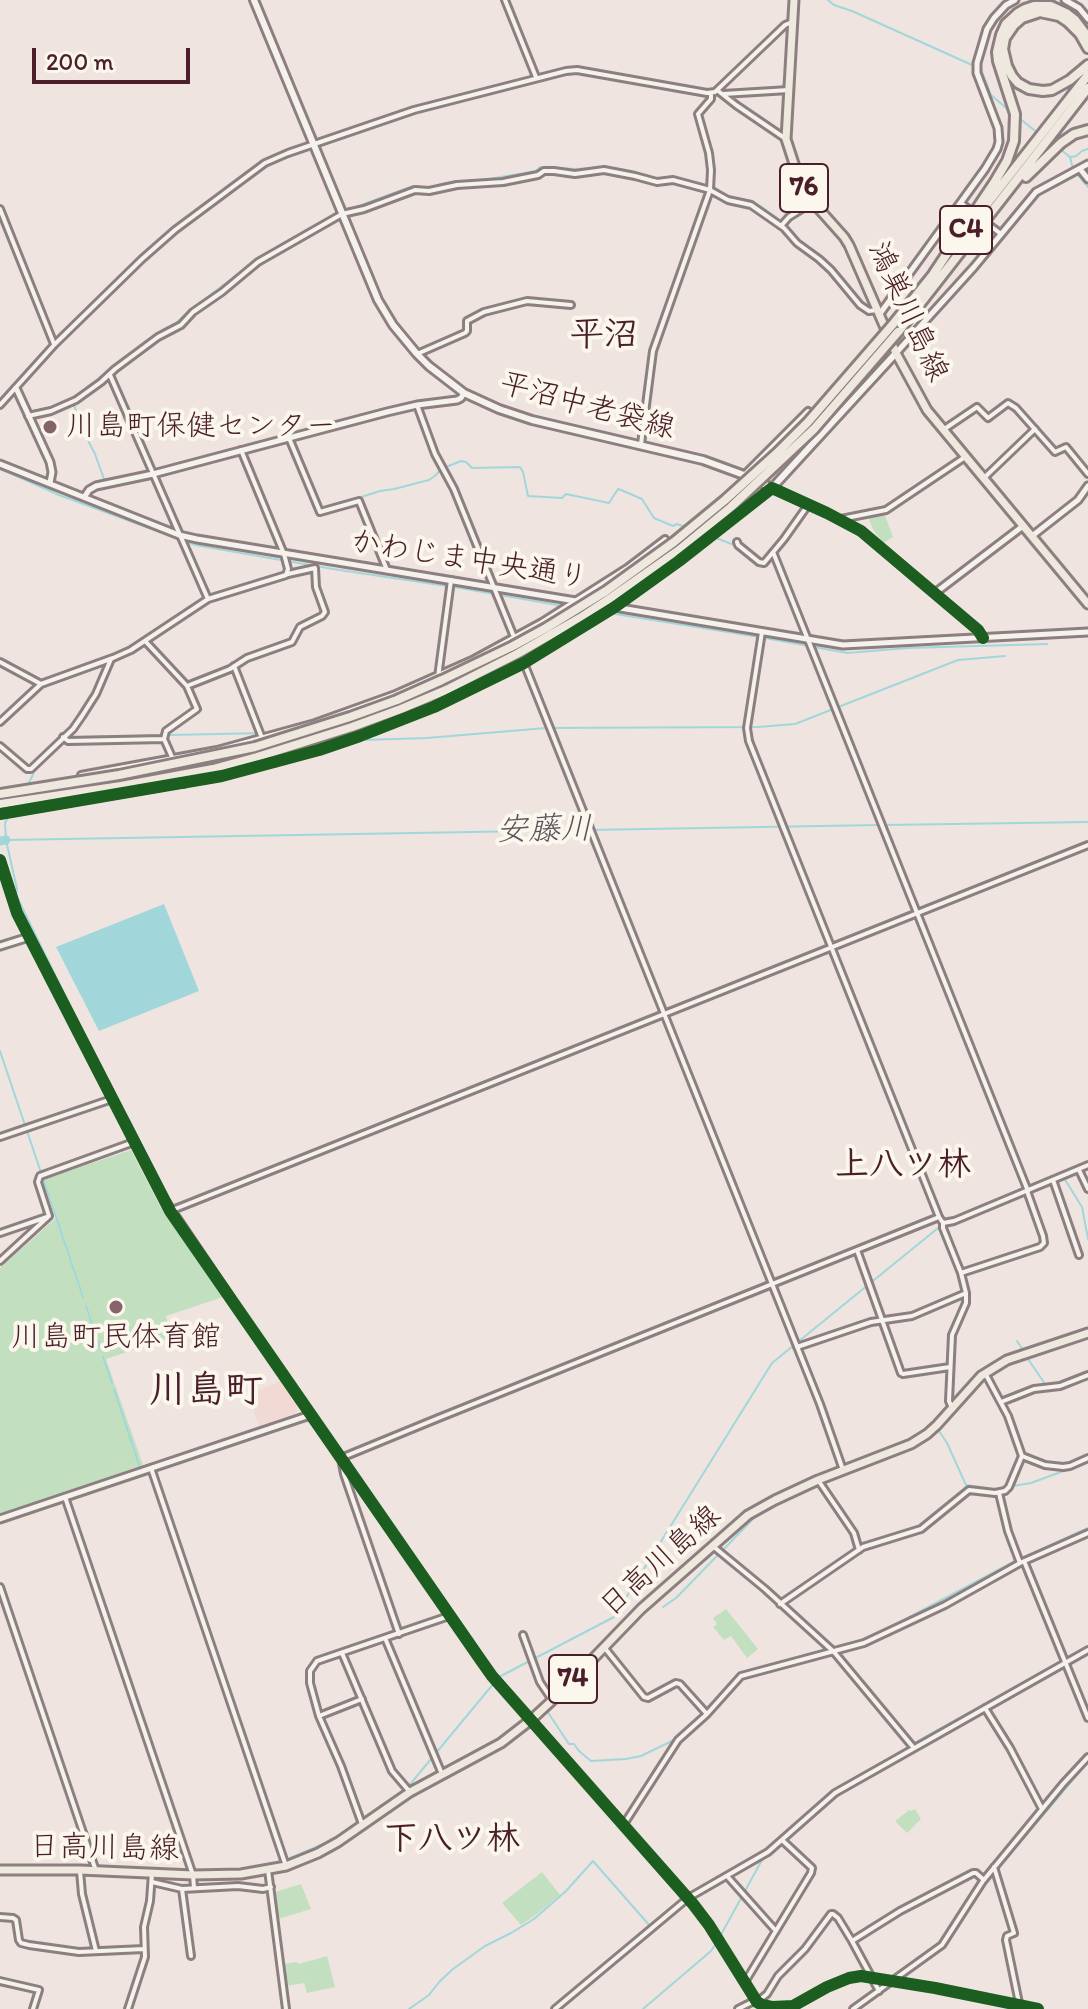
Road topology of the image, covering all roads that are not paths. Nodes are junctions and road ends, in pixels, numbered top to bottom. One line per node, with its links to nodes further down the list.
1 (254, 0): 19 (main road, 平沼中老袋線)
2 (505, 0): 11 (street)
3 (794, 0): 7 (main road, 鴻巣川島線 / 76)
4 (1015, 0): 26 (street)
5 (1065, 0): 6 (street)
6 (1088, 19)
7 (792, 22): 13 (main road, 鴻巣川島線 / 76); 14 (street)
8 (1088, 37): 29 (highway)
9 (1088, 48): 10 (highway)
10 (1087, 69): 17 (highway, C4)
11 (536, 77): 15 (street); 19 (street)
12 (1088, 88): 17 (highway, C4)
13 (789, 90): 14 (street); 18 (main road, 鴻巣川島線 / 76)
14 (720, 92): 15 (street); 18 (street)
15 (711, 93): 24 (street)
16 (1088, 130): 23 (highway)
17 (1045, 137): 23 (highway, C4); 29 (highway, C4)
18 (786, 139): 25 (main road, 鴻巣川島線 / 76)
19 (314, 145): 28 (main road, 平沼中老袋線); 35 (street)
20 (1088, 164): 21 (street)
21 (1077, 170): 22 (street); 31 (street)
22 (1088, 179)
23 (1014, 184): 29 (highway, C4)
24 (710, 190): 28 (street); 30 (street); 48 (street)
25 (813, 202): 30 (street); 33 (main road, 鴻巣川島線 / 76)
26 (961, 203): 29 (street); 33 (street)
27 (0, 209): 35 (street)
28 (342, 214): 37 (main road, 平沼中老袋線); 38 (street)
29 (978, 217): 31 (street); 34 (highway, C4); 34 (highway, C4)
30 (783, 224): 33 (street)
31 (1001, 234): 36 (street)
32 (571, 305): 37 (street)
33 (878, 312): 36 (main road, 鴻巣川島線 / 76)
34 (896, 328): 101 (highway, C4, bridge); 102 (highway, C4, bridge)
35 (55, 344): 39 (street)
36 (896, 353): 44 (main road); 46 (main road, 鴻巣川島線 / 76)
37 (417, 354): 40 (main road, 平沼中老袋線)
38 (110, 375): 43 (street); 52 (street)
39 (16, 388): 41 (street); 43 (street)
40 (464, 393): 42 (street); 48 (main road, 平沼中老袋線)
41 (0, 405)
42 (417, 405): 47 (street); 72 (street)
43 (28, 416): 56 (street)
44 (827, 429): 54 (street); 58 (main road)
45 (1035, 429): 46 (street); 53 (street); 55 (street)
46 (943, 430): 50 (main road, 鴻巣川島線 / 76)
47 (289, 438): 49 (street); 69 (street)
48 (641, 444): 54 (main road, 平沼中老袋線)
49 (241, 450): 52 (street); 67 (street)
50 (965, 457): 55 (main road, 鴻巣川島線 / 76); 61 (street)
51 (0, 464): 56 (street, かわじま中央通り)
52 (153, 474): 59 (street); 64 (street)
53 (1088, 474)
54 (744, 475): 58 (main road, 平沼中老袋線)
55 (983, 478): 62 (main road, 鴻巣川島線 / 76)
56 (50, 483): 59 (street, かわじま中央通り)
57 (1088, 486): 63 (street)
58 (772, 488): 60 (street); 68 (street)
59 (85, 496): 64 (street, かわじま中央通り)
60 (808, 505): 61 (street); 66 (street)
61 (839, 519): 73 (street)
62 (1023, 526): 63 (main road, 鴻巣川島線 / 76); 73 (street)
63 (1032, 536): 76 (main road, 鴻巣川島線 / 76)
64 (182, 539): 67 (street, かわじま中央通り); 74 (street)
65 (737, 542): 66 (street)
66 (773, 552): 82 (street)
67 (285, 558): 69 (street, かわじま中央通り); 70 (street)
68 (679, 561): 75 (street); 77 (street)
69 (387, 570): 71 (street, かわじま中央通り)
70 (286, 575): 74 (street); 87 (street)
71 (451, 580): 72 (street, かわじま中央通り); 88 (street)
72 (493, 587): 75 (street, かわじま中央通り); 80 (street)
73 (935, 593): 81 (street)
74 (208, 599): 83 (street)
75 (574, 601): 77 (street, かわじま中央通り); 80 (street)
76 (1088, 604)
77 (615, 607): 78 (street, かわじま中央通り); 86 (street)
78 (762, 632): 82 (street, かわじま中央通り); 109 (street)
79 (1088, 632): 81 (street, かわじま中央通り)
80 (514, 637): 88 (street)
81 (983, 638): 82 (street, かわじま中央通り)
82 (808, 640): 106 (street)
83 (146, 642): 84 (street); 90 (street)
84 (111, 659): 89 (street); 93 (street)
85 (0, 662): 89 (street)
86 (524, 663): 91 (street); 110 (street)
87 (234, 666): 90 (street); 94 (street)
88 (438, 676): 91 (street); 94 (street)
89 (41, 684): 92 (street)
90 (187, 686): 95 (street)
91 (434, 707): 98 (street)
92 (0, 722)
93 (63, 737): 95 (street); 96 (street)
94 (262, 738): 97 (street); 98 (street)
95 (164, 739): 97 (street)
96 (0, 746)
97 (172, 759): 99 (street); 100 (street)
98 (274, 763): 100 (street)
99 (81, 775)
100 (184, 784): 103 (street)
101 (0, 794)
102 (0, 804)
103 (0, 814)
104 (1088, 845): 106 (street)
105 (0, 860): 107 (street)
106 (917, 913): 109 (street); 118 (street)
107 (29, 937): 108 (street); 111 (street)
108 (0, 946)
109 (831, 947): 110 (street); 121 (street)
110 (664, 1014): 119 (street); 127 (street)
111 (112, 1099): 112 (street); 113 (street)
112 (0, 1137)
113 (135, 1142): 119 (street); 120 (street)
114 (1088, 1165): 115 (street)
115 (1079, 1169): 116 (street); 117 (street)
116 (1053, 1180): 118 (street); 124 (street)
117 (1088, 1189)
118 (1027, 1191): 121 (street); 126 (street)
119 (170, 1211): 129 (street)
120 (49, 1216): 122 (street); 125 (street)
121 (941, 1220): 123 (street); 126 (street)
122 (0, 1233)
123 (857, 1250): 127 (street); 130 (street)
124 (1079, 1255)
125 (0, 1261)
126 (961, 1273): 128 (street)
127 (772, 1285): 132 (street); 140 (street)
128 (966, 1293): 130 (street); 133 (street)
129 (230, 1297): 138 (street)
130 (883, 1320): 132 (street); 133 (street)
131 (1088, 1333): 134 (main road, 日高川島線 / 74)
132 (797, 1348): 143 (street)
133 (950, 1367): 137 (street)
134 (985, 1373): 136 (street); 137 (main road, 日高川島線 / 74)
135 (1088, 1375): 136 (street)
136 (1001, 1402): 139 (street)
137 (952, 1408): 143 (main road, 日高川島線 / 74)
138 (310, 1415): 140 (street); 142 (street)
139 (1022, 1456): 141 (street); 145 (street)
140 (341, 1458): 154 (street); 155 (street)
141 (1088, 1458)
142 (151, 1468): 146 (street); 178 (street)
143 (843, 1470): 144 (main road, 日高川島線 / 74)
144 (818, 1480): 149 (main road, 日高川島線 / 74); 150 (street)
145 (999, 1493): 150 (street); 151 (street)
146 (65, 1497): 147 (street); 185 (street)
147 (0, 1519)
148 (1088, 1533): 151 (street)
149 (713, 1545): 153 (street); 158 (main road, 日高川島線 / 74)
150 (859, 1550): 153 (street)
151 (1022, 1562): 160 (street); 162 (street)
152 (0, 1587): 183 (street)
153 (780, 1604): 160 (street)
154 (449, 1616): 155 (street); 169 (street)
155 (399, 1634): 157 (street)
156 (523, 1635): 164 (street)
157 (385, 1638): 161 (street); 172 (street)
158 (604, 1647): 164 (main road, 日高川島線 / 74); 166 (street)
159 (1088, 1650): 162 (street)
160 (834, 1652): 166 (street); 170 (street)
161 (342, 1653): 163 (street); 167 (street)
162 (1066, 1662): 165 (street); 168 (street)
163 (362, 1699): 167 (street); 173 (street)
164 (552, 1700): 169 (main road, 日高川島線 / 74)
165 (985, 1708): 170 (street); 174 (street)
166 (707, 1714): 175 (street)
167 (319, 1716): 176 (street)
168 (1088, 1718)
169 (532, 1719): 172 (main road, 日高川島線 / 74); 175 (street)
170 (914, 1748): 177 (street)
171 (1088, 1757): 174 (street)
172 (442, 1774): 173 (main road, 日高川島線 / 74)
173 (410, 1792): 176 (main road, 日高川島線 / 74)
174 (1042, 1809): 179 (street)
175 (624, 1824): 193 (street)
176 (362, 1825): 178 (main road, 日高川島線 / 74)
177 (782, 1840): 186 (street); 195 (street)
178 (286, 1866): 182 (main road, 日高川島線 / 74)
179 (994, 1867): 188 (street); 206 (street)
180 (0, 1870): 181 (main road, 日高川島線 / 74)
181 (80, 1870): 183 (main road, 日高川島線 / 74); 198 (street)
182 (268, 1870): 184 (main road, 日高川島線 / 74); 190 (street)
183 (96, 1871): 187 (main road, 日高川島線 / 74)
184 (237, 1874): 185 (main road, 日高川島線 / 74); 189 (street)
185 (193, 1875): 187 (main road, 日高川島線 / 74); 191 (street)
186 (726, 1875): 193 (street); 195 (street)
187 (152, 1878): 192 (street); 197 (street)
188 (984, 1880): 196 (street); 202 (street)
189 (238, 1886): 190 (street); 191 (street)
190 (271, 1887): 209 (street)
191 (194, 1888): 192 (street)
192 (182, 1889): 199 (street)
193 (688, 1898): 203 (street); 210 (street)
194 (0, 1917): 198 (street)
195 (776, 1931): 203 (street)
196 (852, 1941): 200 (street); 205 (street)
197 (144, 1949): 198 (street); 208 (street)
198 (96, 1951)
199 (191, 1956)
200 (872, 1977): 202 (street); 204 (street); 205 (street)
201 (0, 1981): 207 (street)
202 (893, 1981): 204 (street); 206 (street)
203 (745, 1982): 205 (street)
204 (879, 1991): 212 (street)
205 (758, 2004): 211 (street)
206 (1019, 2004): 213 (street)
207 (33, 2009)
208 (128, 2009)
209 (286, 2009)
210 (555, 2009)
211 (738, 2009)
212 (853, 2009)
213 (1038, 2009)

